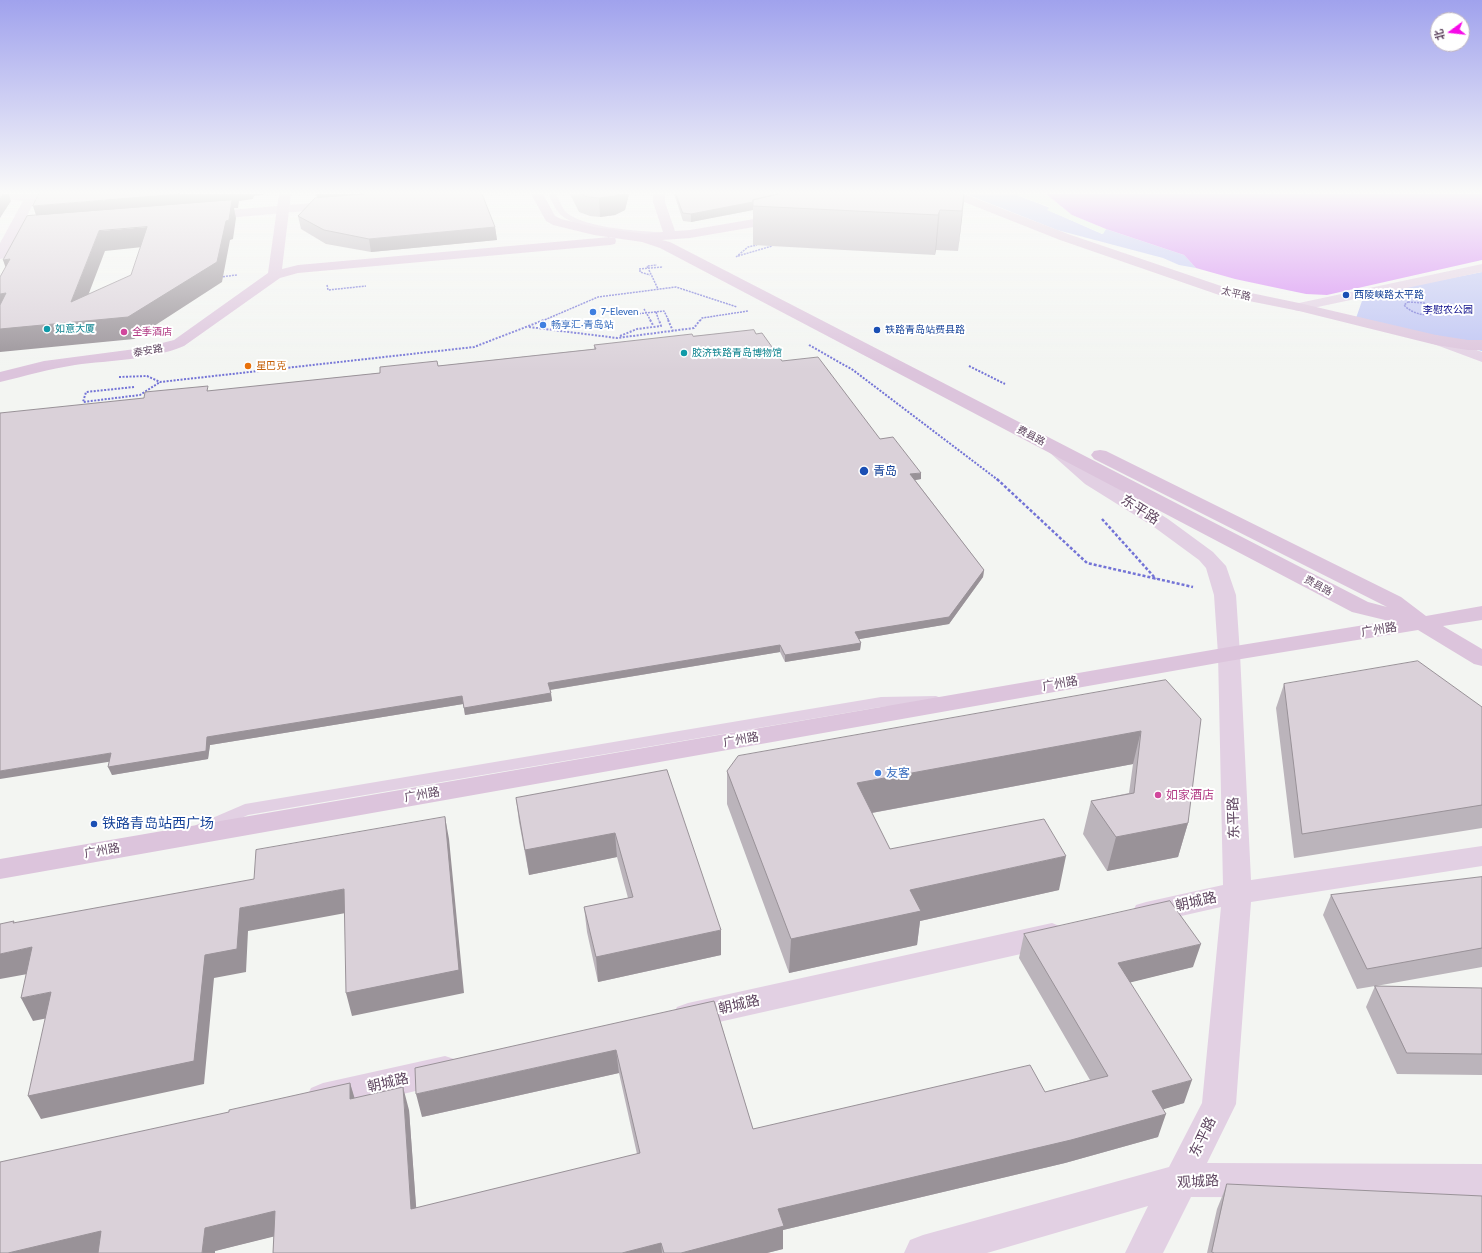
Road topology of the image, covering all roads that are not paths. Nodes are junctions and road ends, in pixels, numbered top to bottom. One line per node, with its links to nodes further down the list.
1 (278, 252): 8 (main road)
2 (482, 252): 8 (main road, 泰安路)
3 (583, 252): 8 (main road)
4 (691, 252): 16 (main road, 费县路)
5 (693, 252): 18 (main road, 费县路)
6 (1107, 252): 9 (main road, 太平路)
7 (1482, 268): 9 (street)
8 (275, 275): 14 (main road, 泰安路)
9 (1299, 308): 10 (main road, 太平路)
10 (1436, 340): 11 (main road, 太平路); 12 (street)
11 (1482, 345)
12 (1482, 357)
13 (0, 370): 14 (main road)
14 (23, 370): 15 (main road, 泰安路)
15 (0, 377)
16 (1055, 448): 18 (main road, 费县路); 19 (street, 东平路)
17 (1482, 613): 18 (main road, 广州路)
18 (1422, 623): 19 (main road, 广州路); 20 (main road, 费县路)
19 (1229, 654): 22 (main road, 广州路); 23 (street, 东平路)
20 (1482, 659)
21 (1482, 856): 23 (street, 朝城路)
22 (0, 869)
23 (1237, 893): 24 (street, 朝城路); 29 (street, 东平路)
24 (1120, 919)
25 (1081, 928): 26 (street, 朝城路)
26 (661, 1022)
27 (474, 1064): 28 (street, 朝城路)
28 (296, 1104)
29 (1182, 1180): 30 (street, 观城路); 31 (street, 观城路); 32 (street, 东平路)
30 (1482, 1181)
31 (923, 1253)
32 (1144, 1253)

